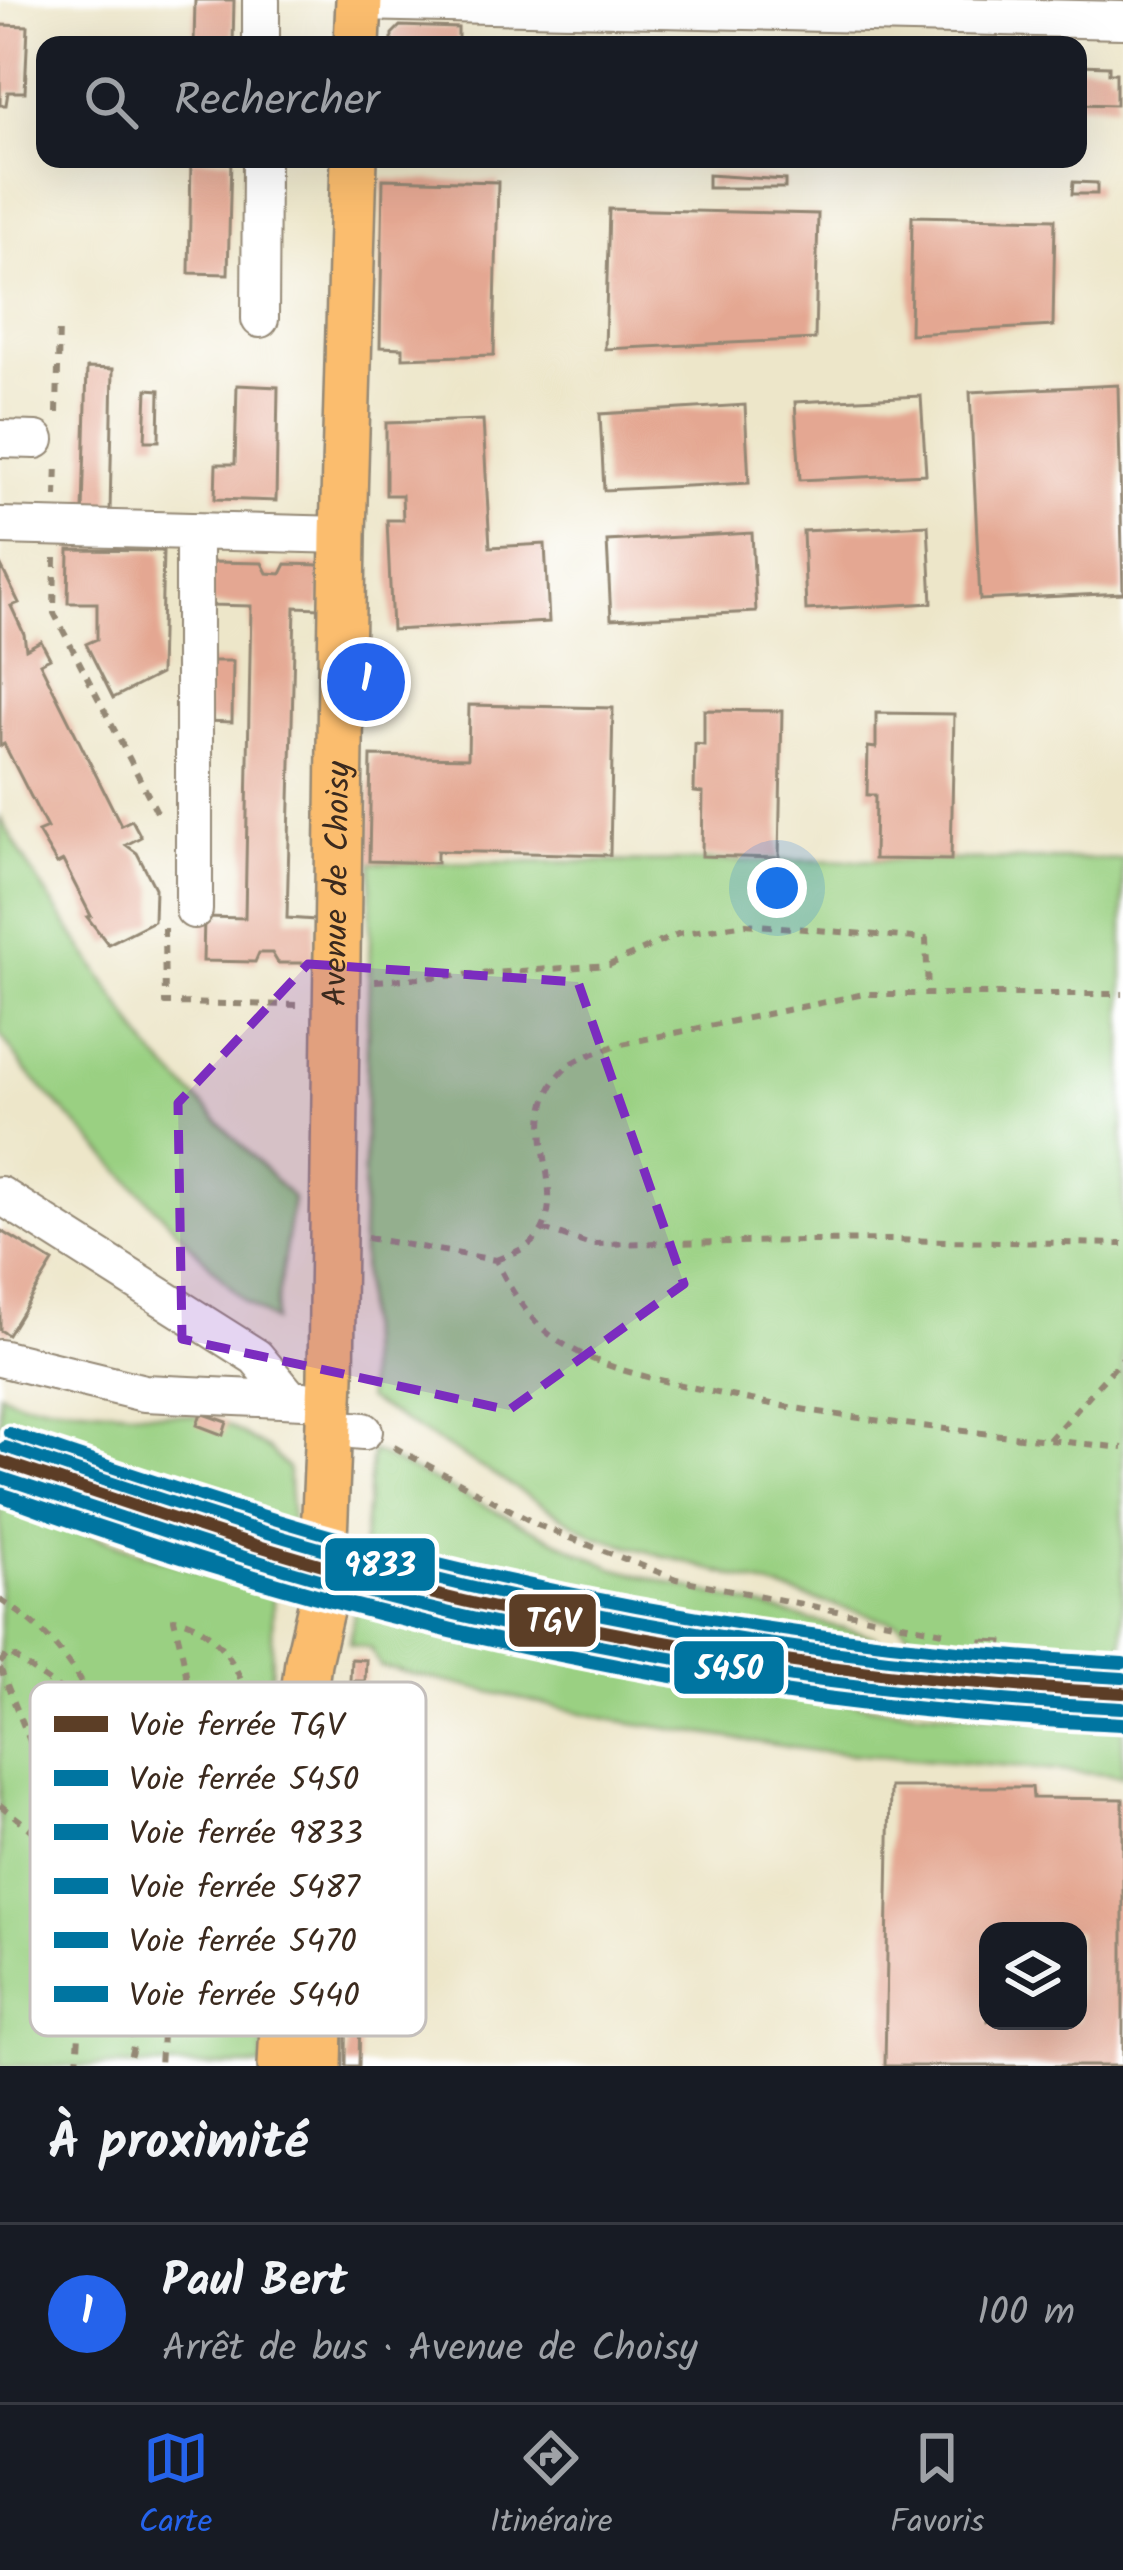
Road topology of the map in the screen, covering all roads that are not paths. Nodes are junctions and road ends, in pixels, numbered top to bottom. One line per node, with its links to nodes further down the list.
1 (261, 0): 6 (street)
2 (840, 8): 3 (street); 4 (street)
3 (1036, 9): 5 (street)
4 (358, 16)
5 (1123, 20)
6 (261, 36)
7 (260, 168): 9 (street)
8 (354, 168): 12 (main road, Avenue de Choisy)
9 (260, 319)
10 (0, 526): 11 (street)
11 (194, 532): 12 (street); 13 (street)
12 (344, 535): 16 (main road, Avenue de Choisy)
13 (179, 912)
14 (0, 1195): 16 (street)
15 (0, 1358): 16 (street)
16 (328, 1415): 17 (main road, Avenue de Choisy)
17 (321, 1606): 18 (main road, Avenue de Choisy); 19 (main road, Avenue de Choisy)
18 (305, 1682)
19 (331, 1682)
20 (283, 2036): 22 (main road, Avenue de Choisy)
21 (321, 2036): 23 (main road, Avenue de Choisy)
22 (281, 2066)
23 (320, 2066)

